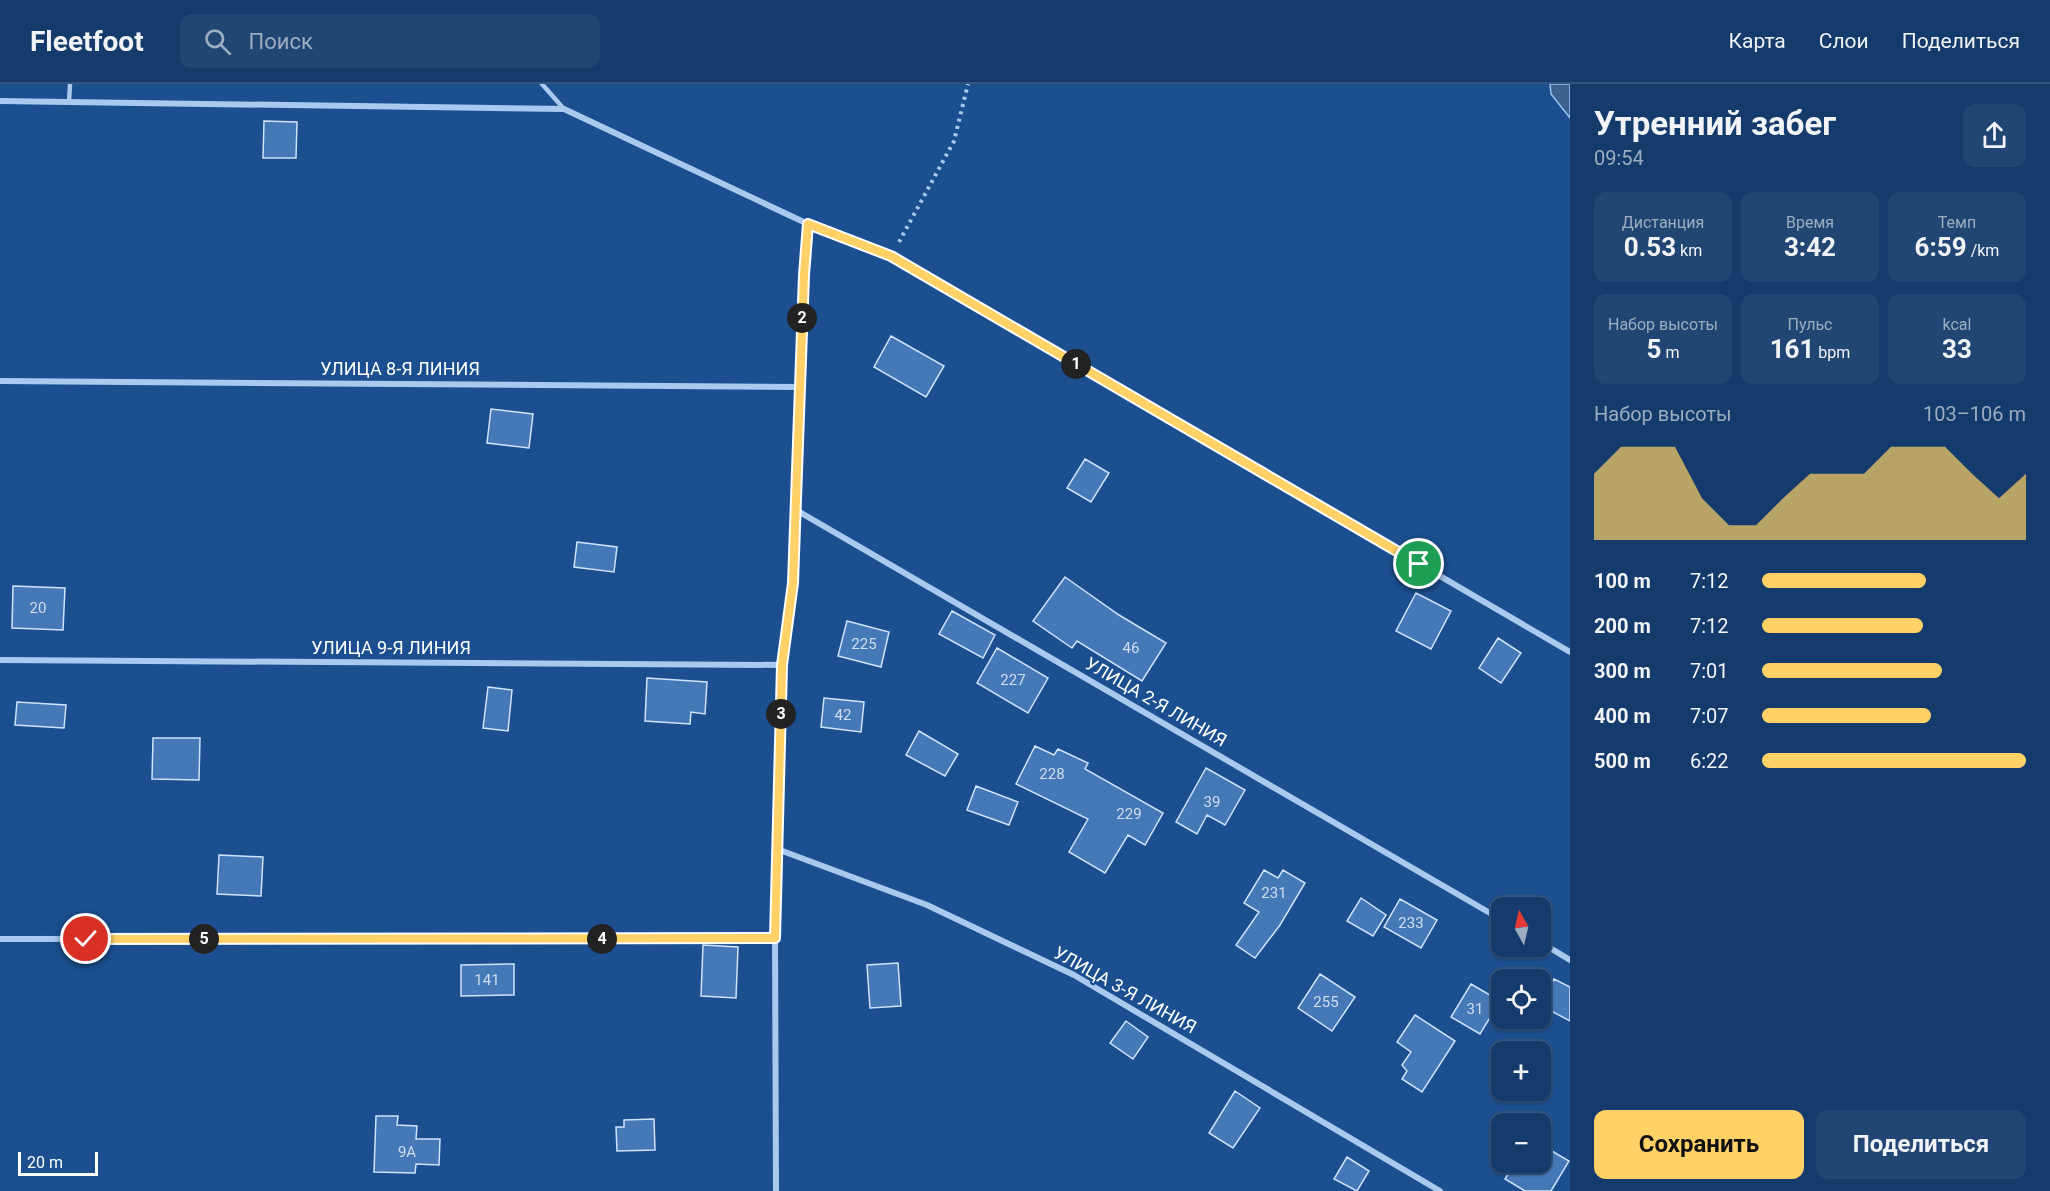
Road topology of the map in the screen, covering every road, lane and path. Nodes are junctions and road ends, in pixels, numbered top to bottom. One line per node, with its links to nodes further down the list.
1 (70, 84): 5 (lane)
2 (543, 84): 6 (lane)
3 (968, 84): 8 (path)
4 (0, 101): 5 (street)
5 (69, 102): 6 (street)
6 (564, 109): 7 (street)
7 (808, 224): 8 (street); 10 (street)
8 (891, 256): 12 (street)
9 (0, 381): 10 (street, УЛИЦА 8-Я ЛИНИЯ)
10 (800, 387): 11 (street)
11 (796, 510): 14 (street); 16 (street, УЛИЦА 2-Я ЛИНИЯ)
12 (1570, 652)
13 (0, 660): 14 (street, УЛИЦА 9-Я ЛИНИЯ)
14 (782, 665): 15 (street)
15 (777, 849): 17 (street); 22 (street, УЛИЦА 3-Я ЛИНИЯ)
16 (1491, 914)
17 (775, 938): 18 (street); 21 (street)
18 (0, 939)
19 (1551, 949): 20 (street)
20 (1570, 960)
21 (776, 1191)
22 (1440, 1191)

